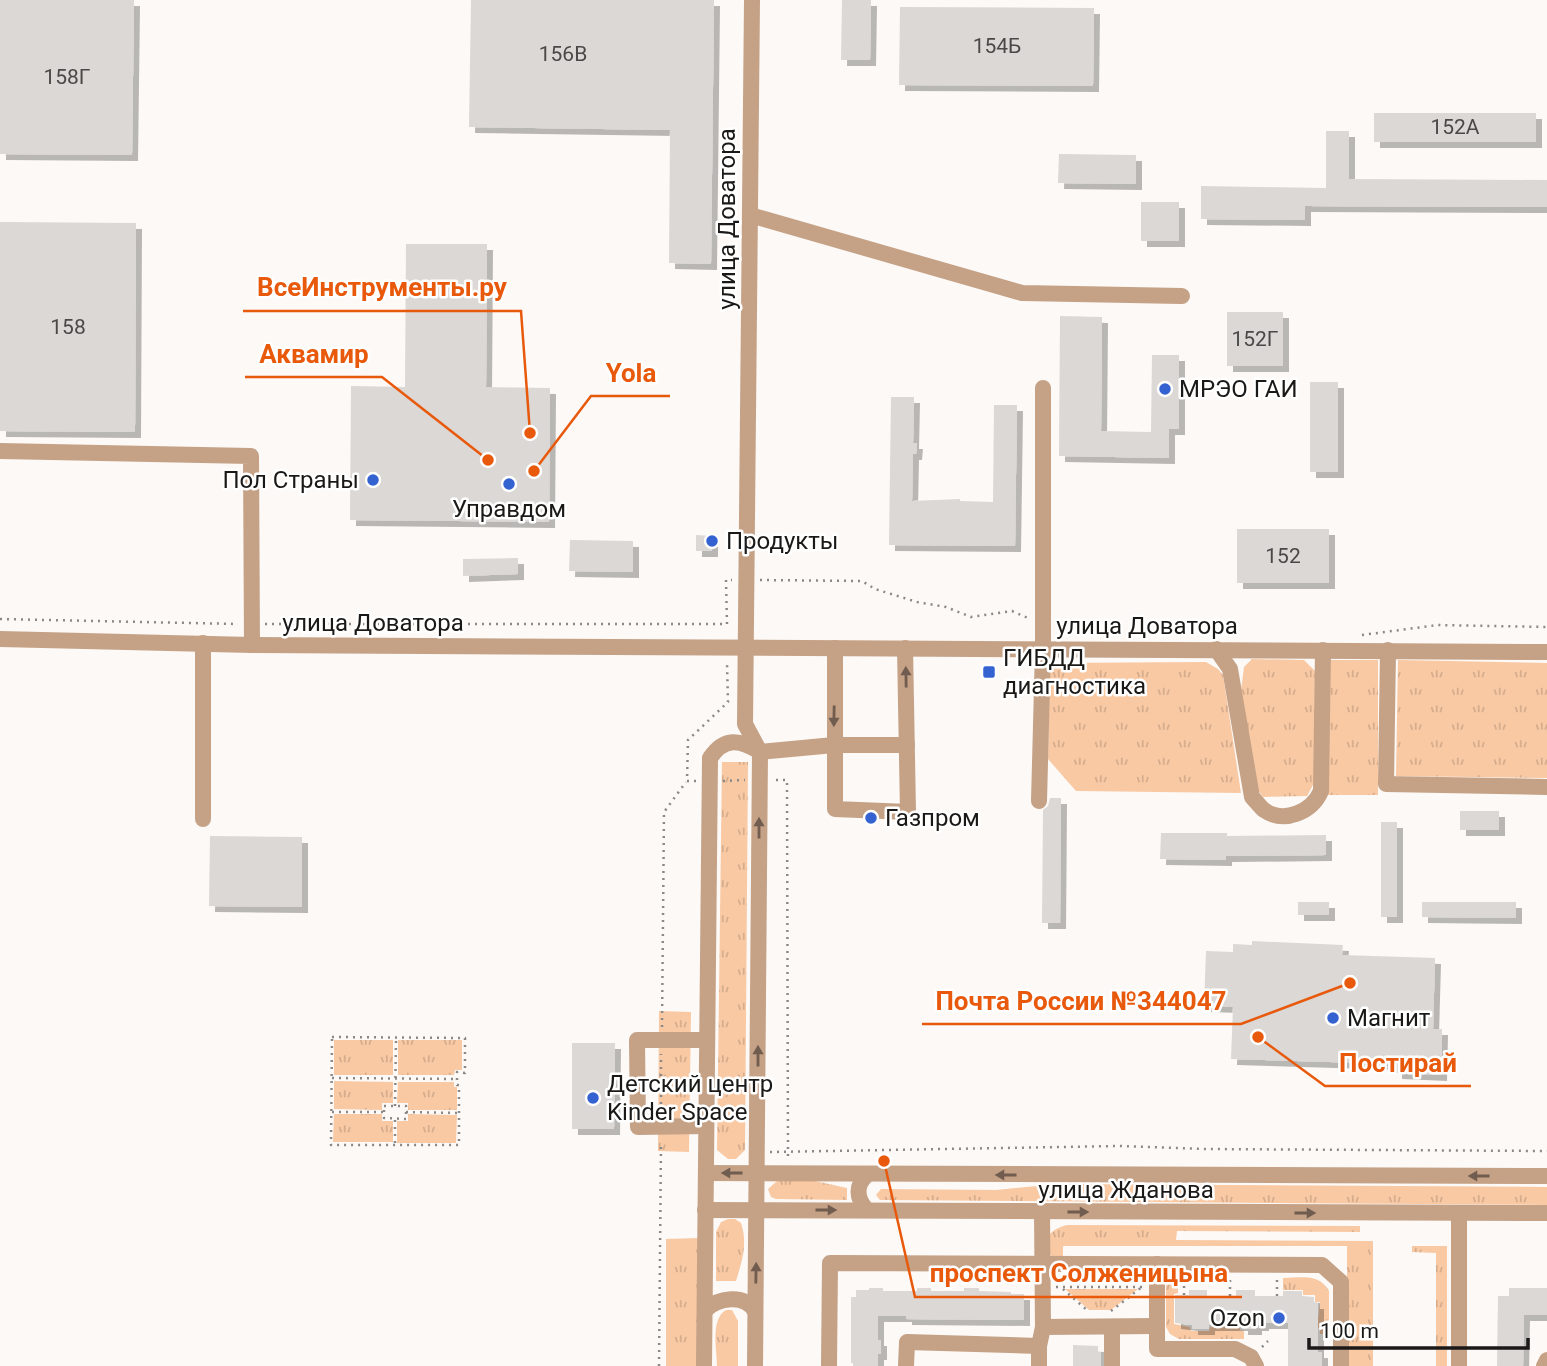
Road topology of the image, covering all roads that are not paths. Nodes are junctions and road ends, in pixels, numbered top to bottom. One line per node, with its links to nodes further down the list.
1 (752, 0): 2 (street, улица Доватора)
2 (750, 215): 3 (street); 9 (street, улица Доватора)
3 (1182, 296)
4 (1043, 388): 12 (street)
5 (0, 451): 8 (street)
6 (0, 639): 7 (street, улица Доватора)
7 (203, 643): 8 (street, улица Доватора); 24 (street)
8 (253, 645): 9 (street, улица Доватора)
9 (747, 648): 10 (street, улица Доватора); 17 (street)
10 (835, 648): 11 (street, улица Доватора); 19 (street, one-way to 19)
11 (905, 648): 12 (street, улица Доватора); 20 (street, one-way to 11)
12 (1043, 649): 13 (street, улица Доватора); 23 (street)
13 (1216, 649): 14 (street, улица Доватора); 14 (street)
14 (1323, 650): 15 (street, улица Доватора)
15 (1388, 650): 16 (street, улица Доватора); 22 (street)
16 (1547, 652)
17 (745, 724): 18 (street); 21 (street)
18 (724, 743): 21 (street); 25 (street)
19 (834, 745): 20 (street); 20 (street); 21 (street)
20 (907, 745)
21 (760, 752): 28 (street, one-way to 21)
22 (1547, 787)
23 (1039, 801)
24 (203, 819)
25 (707, 1040): 26 (street); 26 (street)
26 (706, 1126): 27 (street)
27 (706, 1173): 28 (street, улица Жданова, one-way to 27); 31 (street)
28 (757, 1173): 29 (street, улица Жданова); 32 (street)
29 (868, 1174): 30 (street, улица Жданова, one-way to 29); 33 (street)
30 (1547, 1176)
31 (705, 1210): 32 (street, улица Жданова); 39 (street)
32 (757, 1210): 33 (street, улица Жданова, one-way to 33); 40 (street, one-way to 32)
33 (867, 1210): 34 (street, улица Жданова)
34 (1042, 1212): 35 (street, улица Жданова, one-way to 35); 37 (street)
35 (1459, 1213): 36 (street, улица Жданова); 54 (street)
36 (1547, 1213)
37 (1044, 1263): 38 (street); 43 (street); 48 (street)
38 (1157, 1264): 42 (street); 53 (street)
39 (705, 1310): 40 (street); 46 (street)
40 (755, 1311): 47 (street)
41 (1111, 1319): 42 (street); 43 (street); 51 (street)
42 (1157, 1326): 52 (street)
43 (1043, 1327): 44 (street)
44 (1039, 1346): 49 (street); 50 (street)
45 (1547, 1360): 55 (street)
46 (705, 1366)
47 (755, 1366)
48 (829, 1366)
49 (906, 1366)
50 (1039, 1366)
51 (1112, 1366)
52 (1256, 1366)
53 (1340, 1366)
54 (1459, 1366)
55 (1544, 1366)

